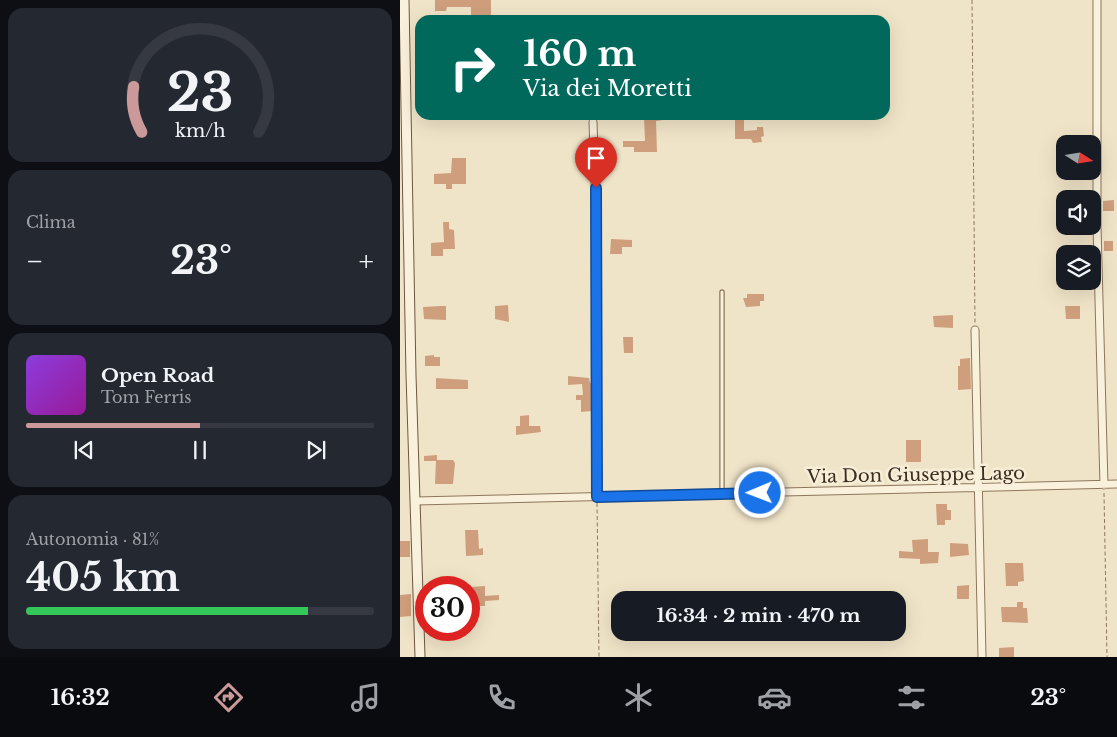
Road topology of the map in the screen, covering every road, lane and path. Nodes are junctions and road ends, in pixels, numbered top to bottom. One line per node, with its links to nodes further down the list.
1 (404, 0): 6 (main road)
2 (972, 0): 8 (path)
3 (1097, 0): 10 (street)
4 (593, 122): 13 (street)
5 (400, 240): 6 (street)
6 (410, 240): 14 (main road)
7 (722, 292): 12 (lane)
8 (975, 330): 11 (street)
9 (1117, 484): 10 (street, Via Don Giuseppe Lago)
10 (1104, 485): 11 (street, Via Don Giuseppe Lago); 18 (path)
11 (980, 488): 12 (street, Via Don Giuseppe Lago); 17 (street)
12 (722, 494): 13 (street, Via Don Giuseppe Lago)
13 (597, 497): 14 (street, Via Don Giuseppe Lago); 16 (path)
14 (416, 501): 15 (main road)
15 (420, 657)
16 (599, 657)
17 (982, 657)
18 (1107, 657)

